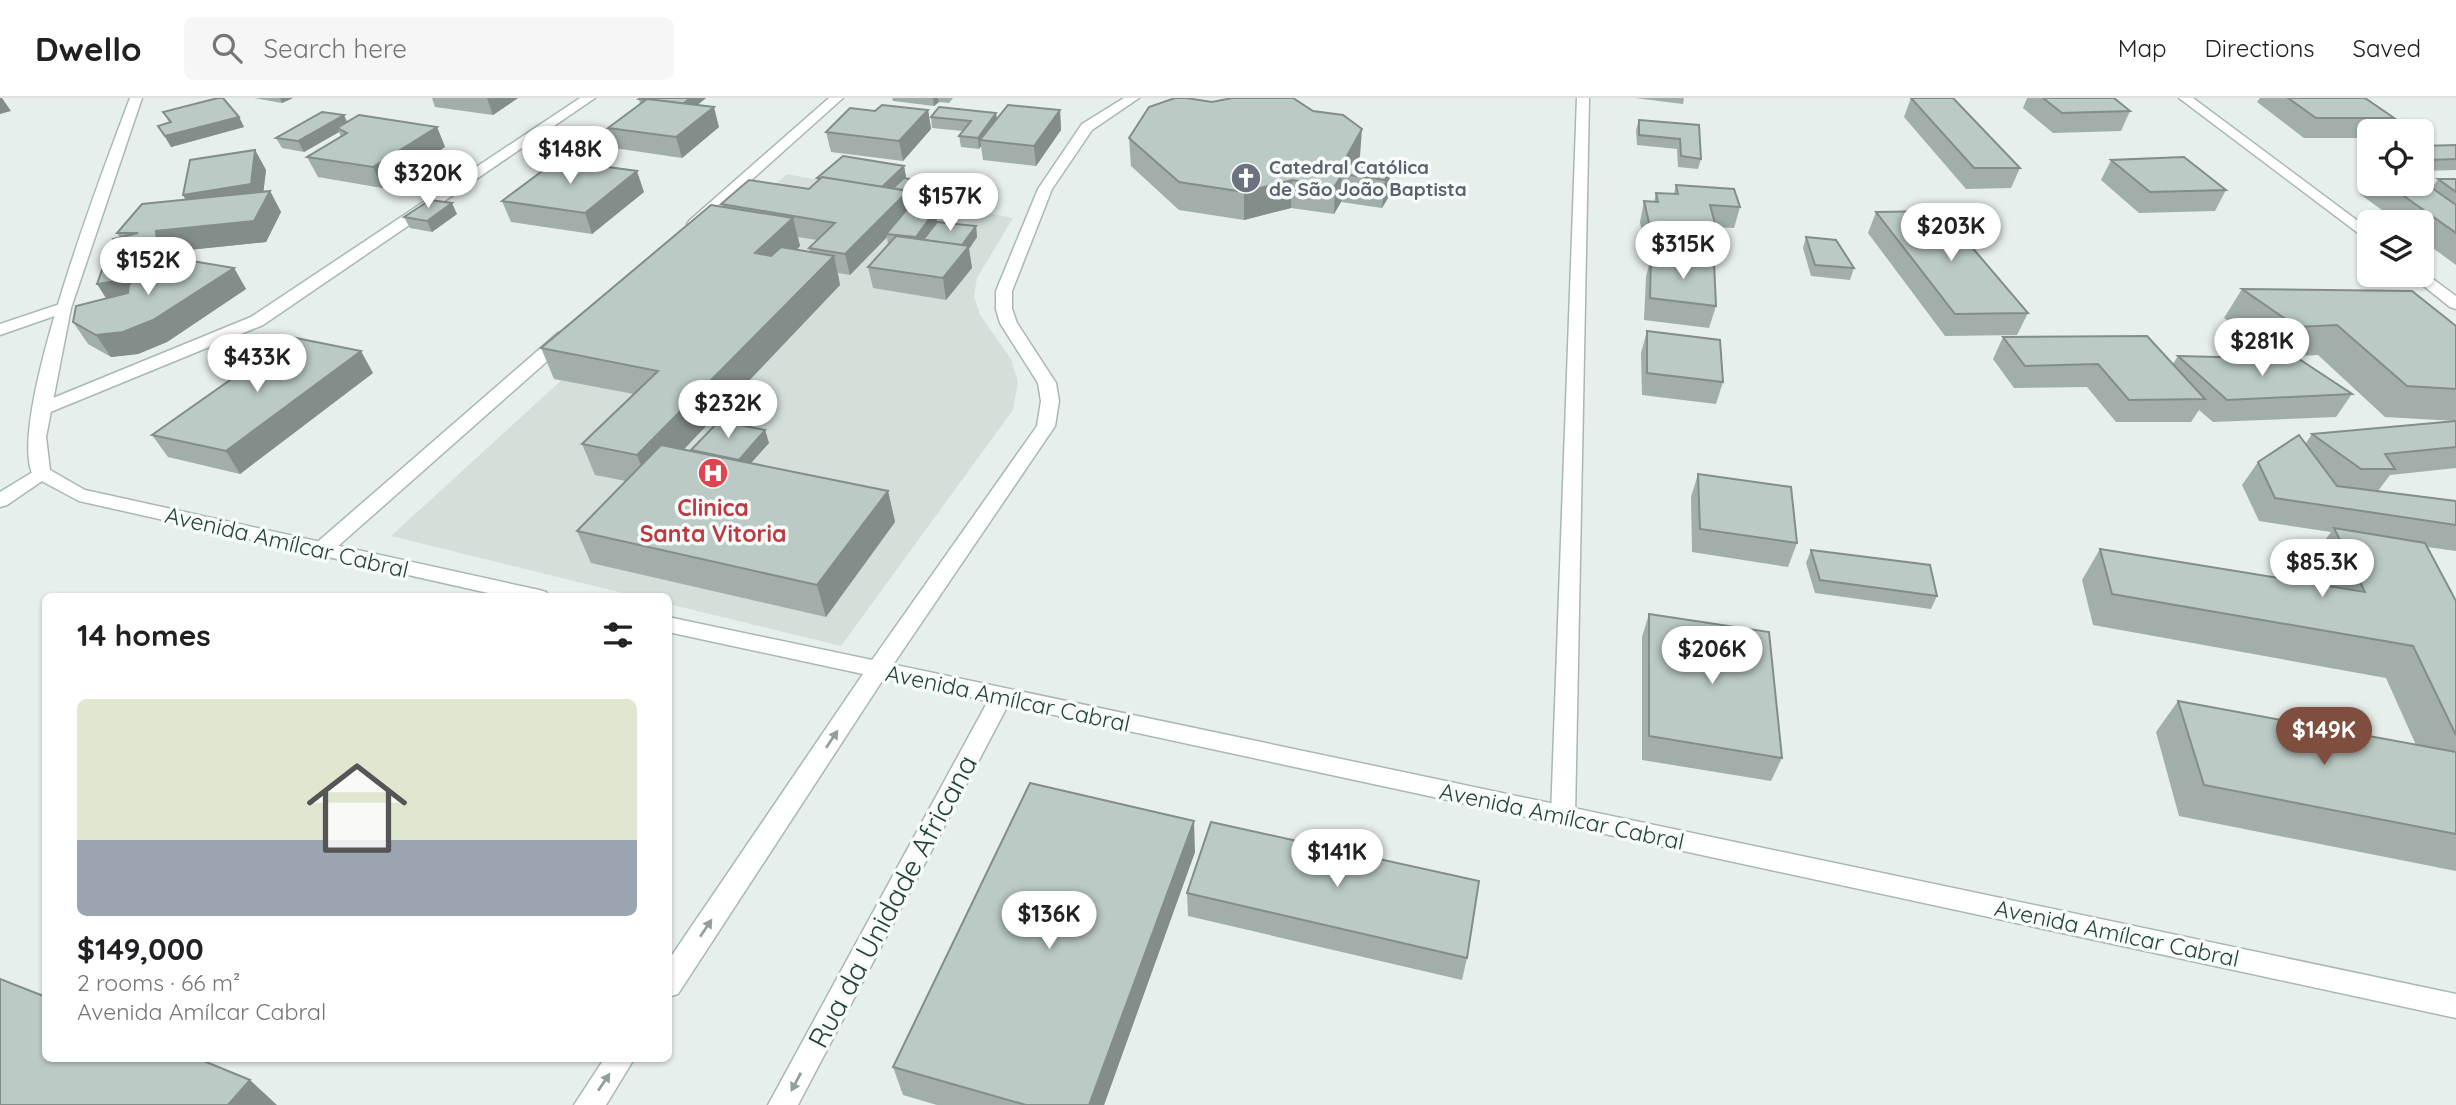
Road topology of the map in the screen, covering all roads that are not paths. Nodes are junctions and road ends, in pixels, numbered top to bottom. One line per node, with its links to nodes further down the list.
1 (136, 98): 11 (street)
2 (589, 98): 14 (street)
3 (837, 98): 8 (street)
4 (1133, 98): 20 (street)
5 (1583, 98): 22 (street)
6 (2185, 98): 7 (street)
7 (2357, 228)
8 (685, 232)
9 (2434, 287): 10 (street)
10 (2456, 304)
11 (63, 308): 13 (street); 14 (street)
12 (581, 323): 17 (street)
13 (0, 330)
14 (42, 409): 15 (street)
15 (41, 473): 16 (street); 17 (street, Avenida Amílcar Cabral)
16 (0, 501)
17 (321, 550): 18 (street, Avenida Amílcar Cabral)
18 (520, 593)
19 (672, 625): 20 (street, Avenida Amílcar Cabral)
20 (878, 669): 21 (street, Avenida Amílcar Cabral); 23 (street, one-way to 20)
21 (1001, 697): 22 (street, Avenida Amílcar Cabral); 27 (street, Rua da Unidade Africana, one-way to 27)
22 (1563, 816): 24 (street, Avenida Amílcar Cabral)
23 (672, 979)
24 (2456, 1006)
25 (618, 1062): 26 (street, one-way to 25)
26 (589, 1105)
27 (783, 1105)

